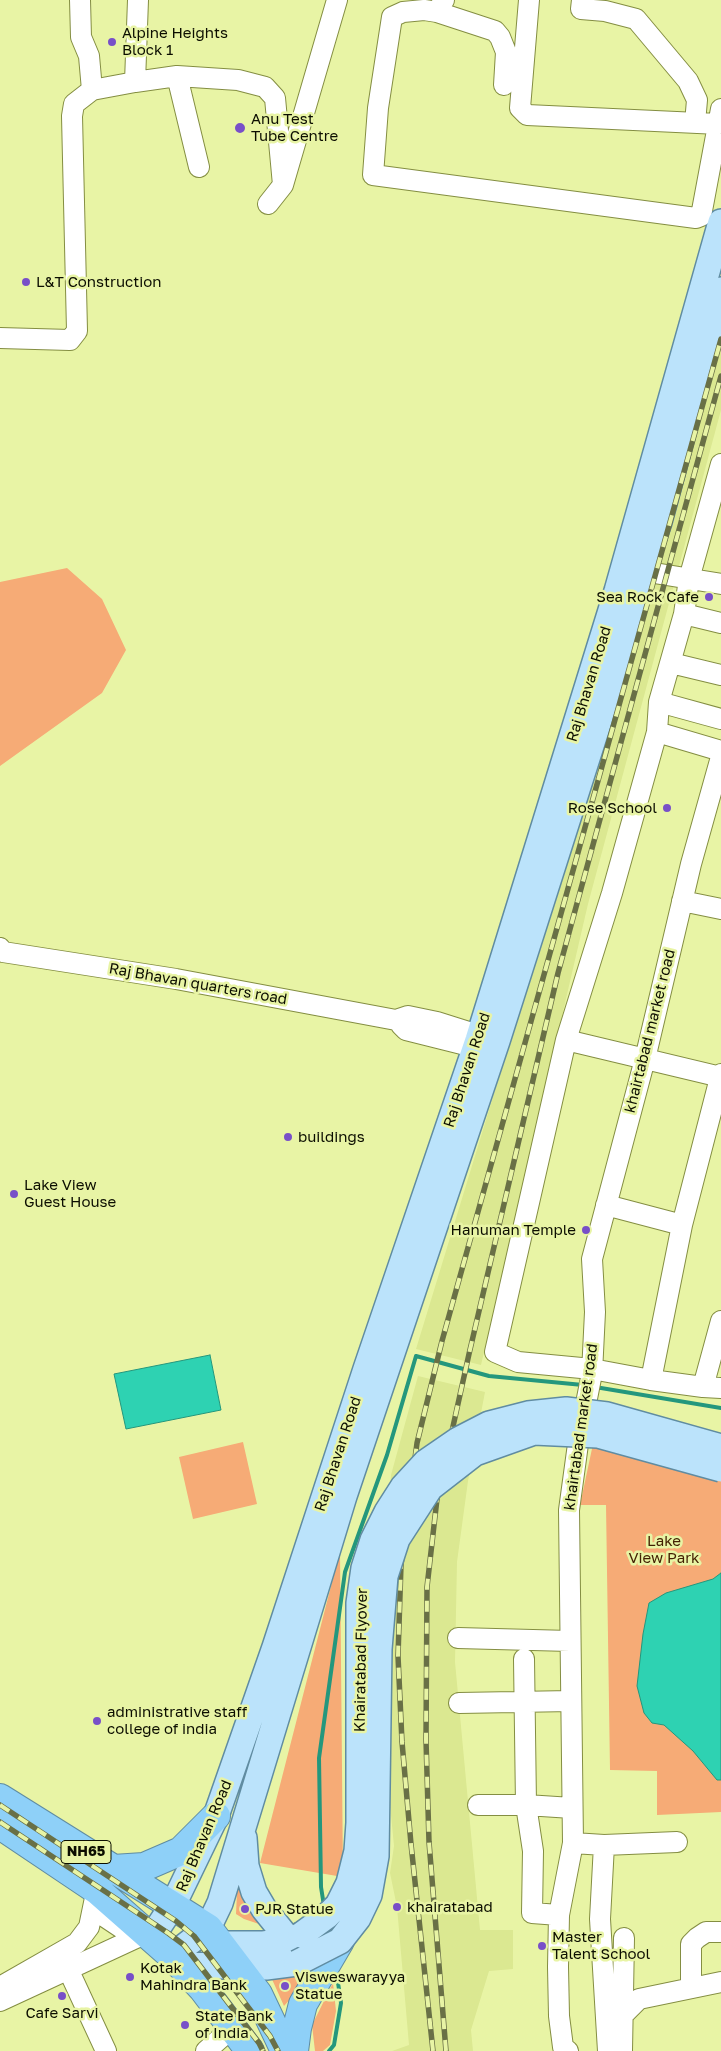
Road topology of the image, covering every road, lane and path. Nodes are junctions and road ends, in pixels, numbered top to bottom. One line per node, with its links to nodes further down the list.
1 (80, 0): 10 (street)
2 (138, 0): 8 (street)
3 (338, 0): 14 (street)
4 (529, 0): 12 (street)
5 (582, 0): 12 (street)
6 (441, 6): 9 (street); 11 (street)
7 (177, 76): 8 (street); 13 (street); 14 (street)
8 (135, 82): 10 (street)
9 (504, 85)
10 (92, 90): 18 (street)
11 (720, 117): 12 (street)
12 (696, 123)
13 (199, 167)
14 (283, 185): 15 (street)
15 (268, 204)
16 (721, 222): 36 (main road, Raj Bhavan Road)
17 (721, 290): 20 (main road, Raj Bhavan Road)
18 (0, 338)
19 (721, 464): 21 (street)
20 (642, 571): 21 (street); 36 (main road, Raj Bhavan Road)
21 (689, 579): 22 (street); 23 (street)
22 (721, 584)
23 (684, 614): 24 (street); 25 (street)
24 (721, 623)
25 (672, 663): 26 (street); 27 (street)
26 (721, 675)
27 (659, 702): 28 (street); 29 (street)
28 (721, 719)
29 (657, 732): 30 (street); 35 (street)
30 (721, 751)
31 (721, 757): 32 (street, khairtabad market road)
32 (682, 900): 33 (street); 37 (street, khairtabad market road)
33 (721, 909)
34 (0, 948): 36 (street, Raj Bhavan quarters road)
35 (566, 1040): 37 (street); 42 (street)
36 (486, 1044): 57 (main road, Raj Bhavan Road); 59 (main road, Raj Bhavan Road)
37 (645, 1059): 38 (street); 39 (street, khairtabad market road)
38 (721, 1076): 40 (street)
39 (606, 1205): 40 (street); 42 (street, khairtabad market road)
40 (682, 1224): 43 (street)
41 (721, 1321): 44 (street)
42 (592, 1371): 43 (street); 48 (street, khairtabad market road)
43 (651, 1380): 44 (street)
44 (712, 1387)
45 (721, 1447): 72 (main road, Khairatabad Flyover, bridge)
46 (721, 1469): 71 (main road, Khairatabad Flyover, bridge)
47 (458, 1638): 48 (street)
48 (570, 1640): 50 (street, khairtabad market road)
49 (524, 1659): 51 (street)
50 (571, 1701): 51 (street); 56 (street, khairtabad market road)
51 (524, 1702): 52 (street); 55 (street)
52 (459, 1703)
53 (0, 1798): 63 (highway, NH65)
54 (478, 1805): 55 (street)
55 (526, 1805): 56 (street); 66 (street)
56 (572, 1808): 61 (street, khairtabad market road)
57 (216, 1816): 63 (highway); 65 (main road, Raj Bhavan Road)
58 (0, 1825): 64 (highway, NH65)
59 (244, 1826): 68 (main road, Raj Bhavan Road); 72 (main road)
60 (677, 1842): 62 (street)
61 (573, 1843): 62 (street); 66 (street, khairtabad market road)
62 (604, 1845): 88 (street)
63 (113, 1869): 65 (highway, NH65)
64 (95, 1899): 69 (highway, NH65); 77 (street)
65 (173, 1905): 68 (highway, NH65); 69 (main road, Raj Bhavan Road)
66 (560, 1915): 87 (street, khairtabad market road)
67 (721, 1932): 78 (street)
68 (214, 1936): 72 (main road, Khairatabad Flyover); 73 (main road, Raj Bhavan Road); 74 (highway)
69 (144, 1938): 73 (highway, NH65); 75 (street); 81 (street)
70 (624, 1938): 80 (street)
71 (340, 1941): 72 (main road, Khairatabad Flyover, bridge); 86 (highway)
72 (296, 1946): 74 (main road, Khairatabad Flyover)
73 (177, 1961): 74 (main road, Khairatabad Flyover); 81 (highway, NH65)
74 (238, 1966): 85 (highway)
75 (68, 1969): 79 (street); 82 (street)
76 (721, 1982): 78 (street)
77 (0, 1987)
78 (691, 1988): 80 (street)
79 (0, 2001)
80 (624, 2014): 89 (street)
81 (229, 2021): 83 (street); 84 (highway, NH65)
82 (106, 2051)
83 (206, 2051)
84 (250, 2051)
85 (285, 2051)
86 (294, 2051)
87 (568, 2051)
88 (608, 2051)
89 (622, 2051)

